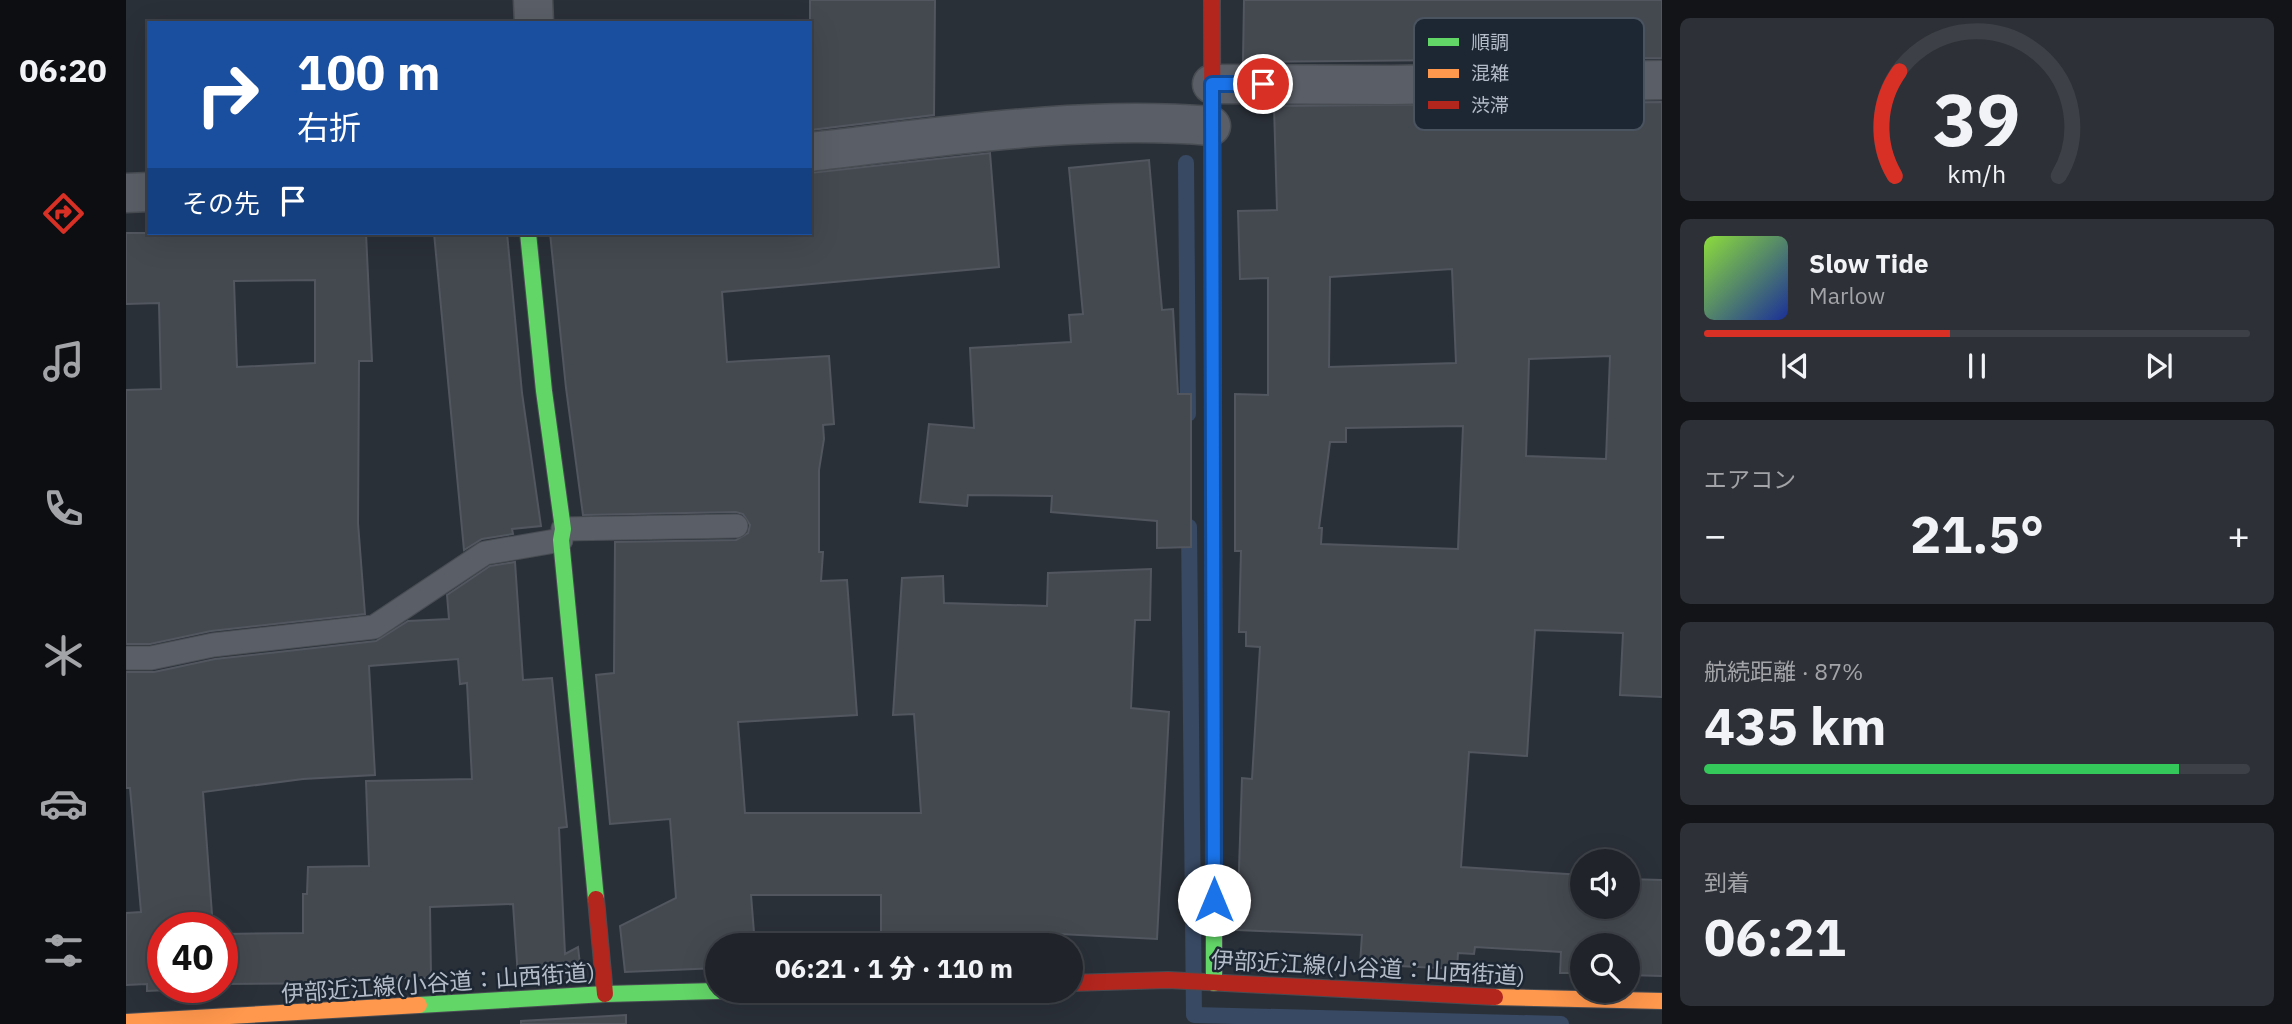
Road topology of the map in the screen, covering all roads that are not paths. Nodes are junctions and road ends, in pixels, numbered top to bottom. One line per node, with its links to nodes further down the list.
1 (534, 0): 3 (street)
2 (1212, 0): 6 (street)
3 (534, 21)
4 (1644, 80): 5 (street)
5 (1662, 80)
6 (1212, 84): 7 (street); 8 (street)
7 (1414, 85)
8 (1211, 126): 9 (street); 17 (street)
9 (812, 152)
10 (147, 192): 11 (street)
11 (126, 193)
12 (528, 235): 14 (street)
13 (736, 526): 14 (lane)
14 (562, 534): 15 (lane); 19 (street)
15 (126, 658)
16 (1083, 983): 17 (street, 伊部近江線(小谷道：山西街道))
17 (1214, 983): 20 (street, 伊部近江線(小谷道：山西街道))
18 (705, 991): 19 (street, 伊部近江線(小谷道：山西街道))
19 (605, 994): 22 (street, 伊部近江線(小谷道：山西街道))
20 (1662, 1001)
21 (126, 1022): 22 (street, 伊部近江線(小谷道：山西街道))
22 (195, 1022)

